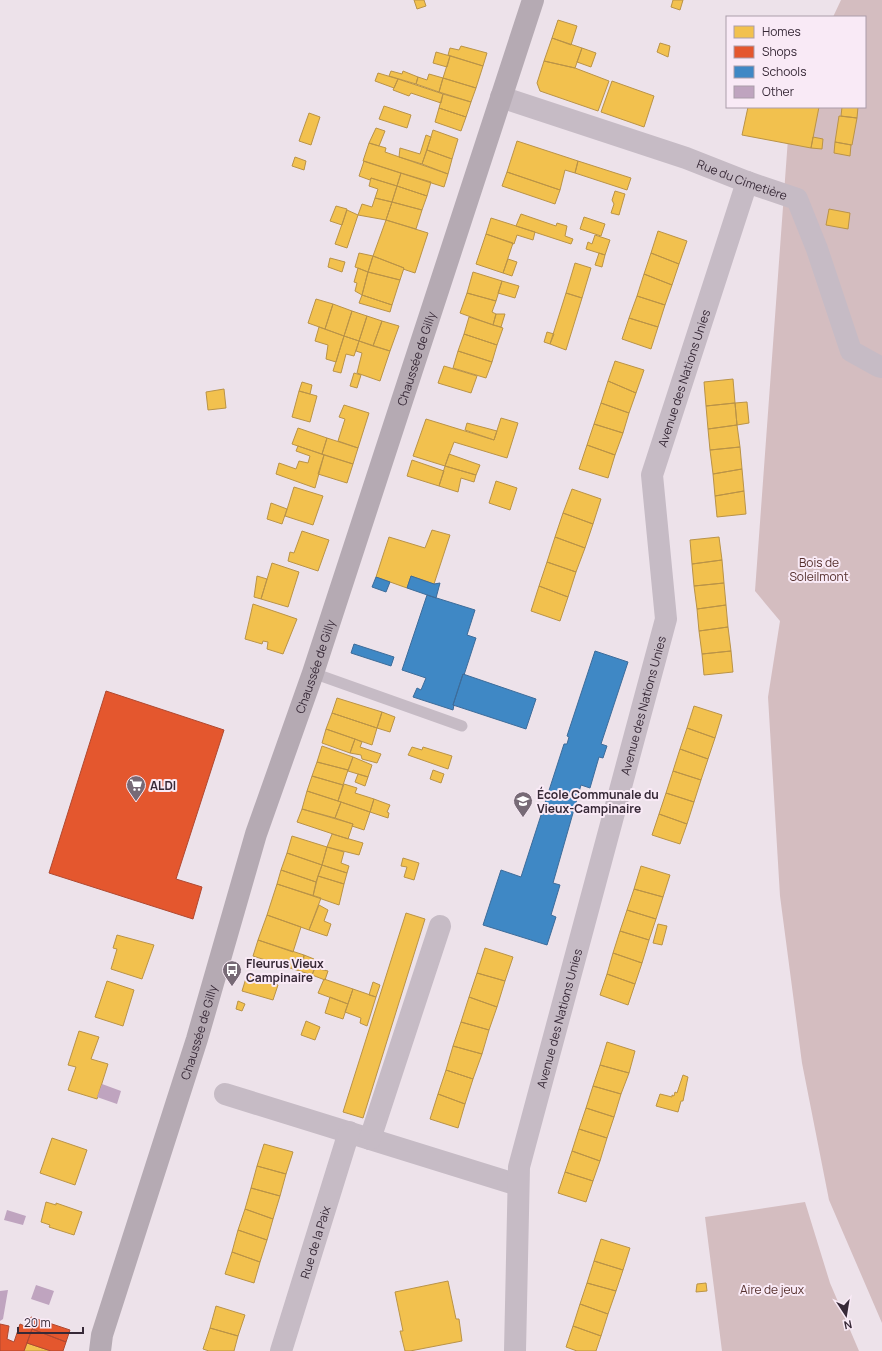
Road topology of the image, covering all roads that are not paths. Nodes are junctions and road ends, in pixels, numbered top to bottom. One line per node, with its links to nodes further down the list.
1 (533, 0): 2 (main road, Chaussée de Gilly)
2 (501, 97): 3 (street, Rue du Cimetière); 5 (main road, Chaussée de Gilly)
3 (747, 182): 4 (street, Rue du Cimetière); 11 (street, Avenue des Nations Unies)
4 (882, 367)
5 (313, 672): 6 (lane); 12 (main road, Chaussée de Gilly)
6 (462, 726)
7 (440, 926): 10 (street)
8 (225, 1094): 9 (street)
9 (349, 1132): 10 (street); 13 (street, Rue de la Paix)
10 (370, 1139): 11 (street)
11 (518, 1185): 14 (street, Avenue des Nations Unies)
12 (98, 1346)
13 (281, 1351)
14 (514, 1351)

